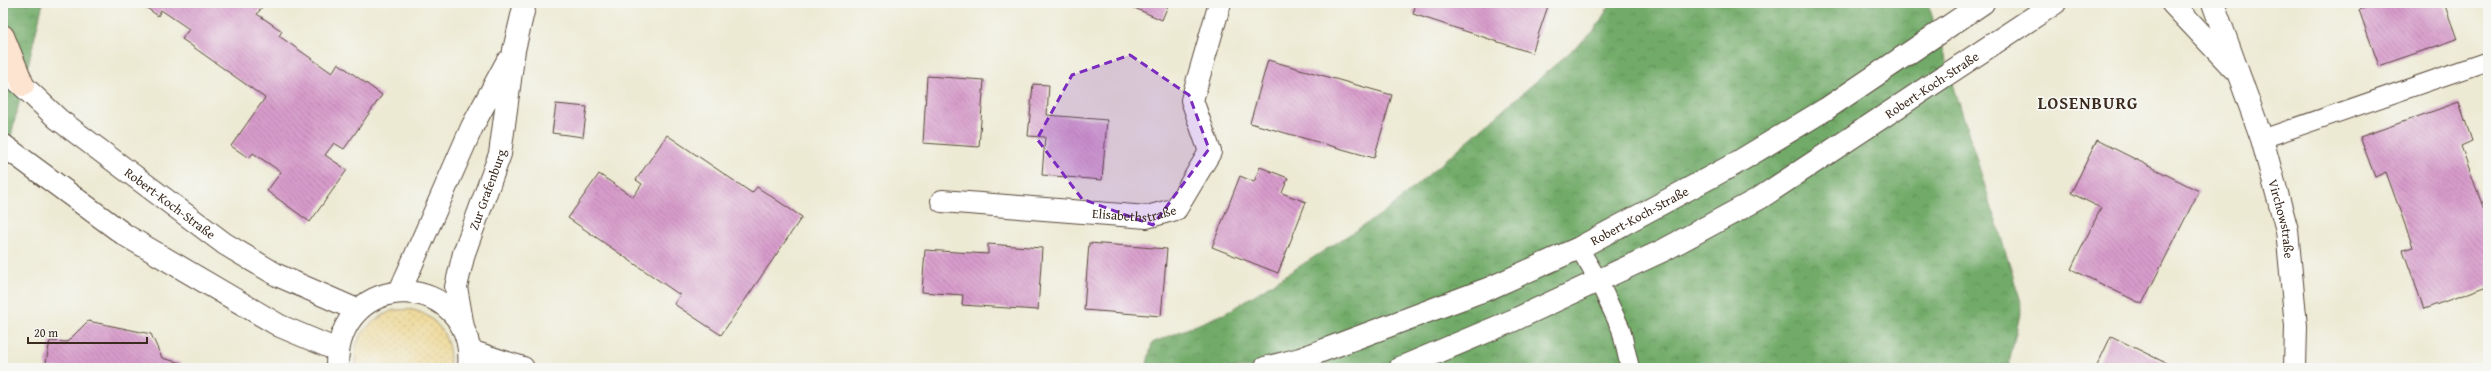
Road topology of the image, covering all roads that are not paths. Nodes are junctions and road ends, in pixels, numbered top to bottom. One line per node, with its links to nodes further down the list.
1 (525, 3): 8 (street, Zur Grafenburg)
2 (1220, 3): 15 (street, Elisabethstraße)
3 (1983, 3): 16 (street, Robert-Koch-Straße)
4 (2054, 3): 17 (street, Robert-Koch-Straße)
5 (2172, 3): 11 (street, Virchowstraße)
6 (2213, 3): 11 (street, Virchowstraße)
7 (3, 36): 12 (main road)
8 (514, 50): 18 (street, Zur Grafenburg); 20 (street, Zur Grafenburg)
9 (2488, 61): 13 (lane)
10 (3, 67): 12 (street, Robert-Koch-Straße)
11 (2240, 76): 13 (street, Virchowstraße)
12 (23, 85): 19 (street, Robert-Koch-Straße)
13 (2262, 139): 27 (street, Virchowstraße)
14 (3, 145): 21 (street)
15 (942, 200)
16 (1579, 248): 17 (lane); 24 (street, Robert-Koch-Straße)
17 (1598, 280): 25 (street, Robert-Koch-Straße); 26 (lane)
18 (400, 291): 19 (street); 20 (street)
19 (357, 310): 21 (street)
20 (464, 327): 22 (street, Zur Grafenburg)
21 (337, 359)
22 (470, 360): 23 (street)
23 (523, 368)
24 (1265, 368)
25 (1400, 368)
26 (1630, 368)
27 (2295, 368)

